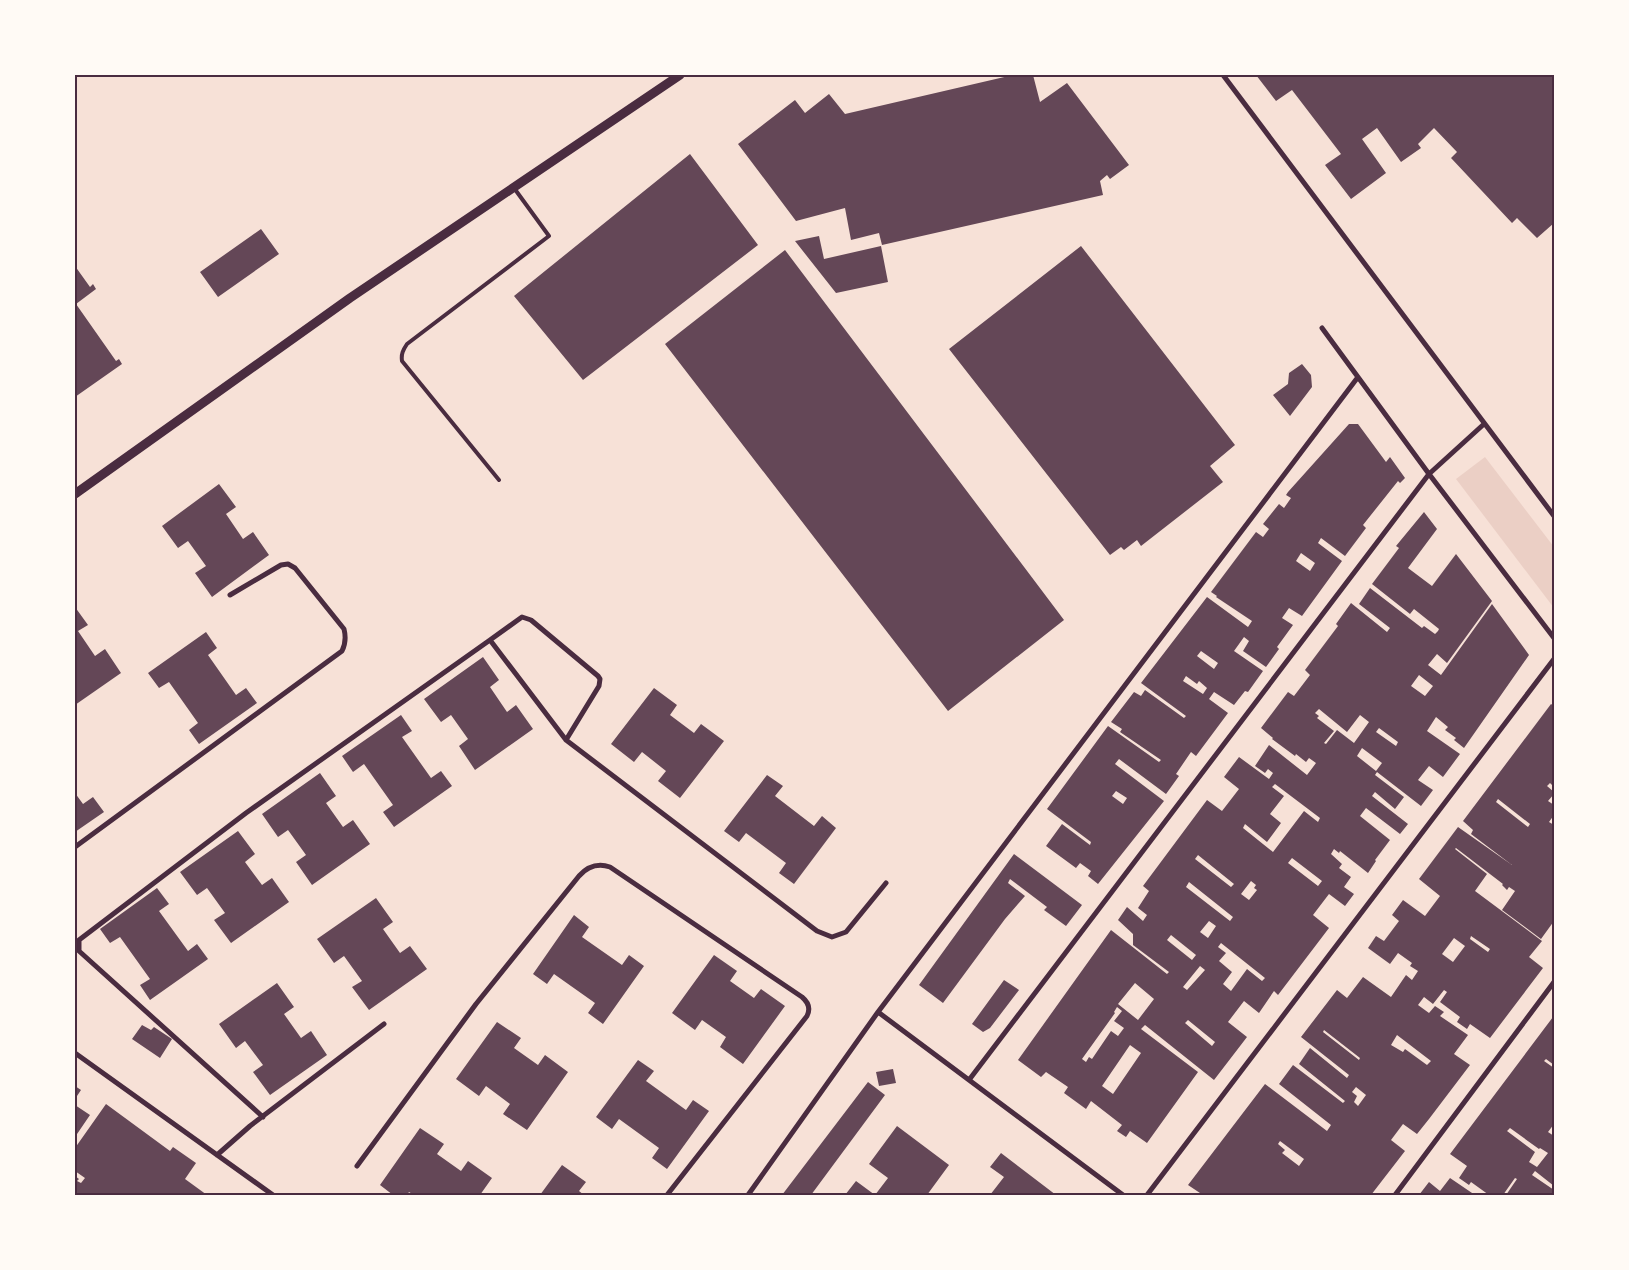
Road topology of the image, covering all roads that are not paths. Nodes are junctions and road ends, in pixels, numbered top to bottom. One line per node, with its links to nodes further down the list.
1 (680, 75): 3 (street)
2 (1223, 75): 6 (street)
3 (514, 187): 8 (lane); 9 (street)
4 (1322, 328): 5 (street)
5 (1358, 377): 7 (street); 19 (street)
6 (1484, 424): 7 (street); 10 (street)
7 (1429, 474): 12 (street); 22 (street)
8 (499, 480)
9 (75, 494)
10 (1554, 516)
11 (230, 594): 16 (street)
12 (1554, 638)
13 (490, 640): 15 (street); 15 (street); 23 (street)
14 (1554, 659): 30 (street)
15 (566, 740): 17 (street)
16 (75, 846)
17 (886, 884)
18 (1554, 982): 31 (street)
19 (878, 1012): 22 (street); 28 (street)
20 (384, 1024): 23 (street)
21 (75, 1053): 24 (street)
22 (969, 1080): 29 (street)
23 (263, 1117): 24 (street)
24 (217, 1155): 26 (street)
25 (357, 1166): 27 (street)
26 (273, 1195)
27 (667, 1195)
28 (748, 1195)
29 (1123, 1195)
30 (1147, 1195)
31 (1395, 1195)

